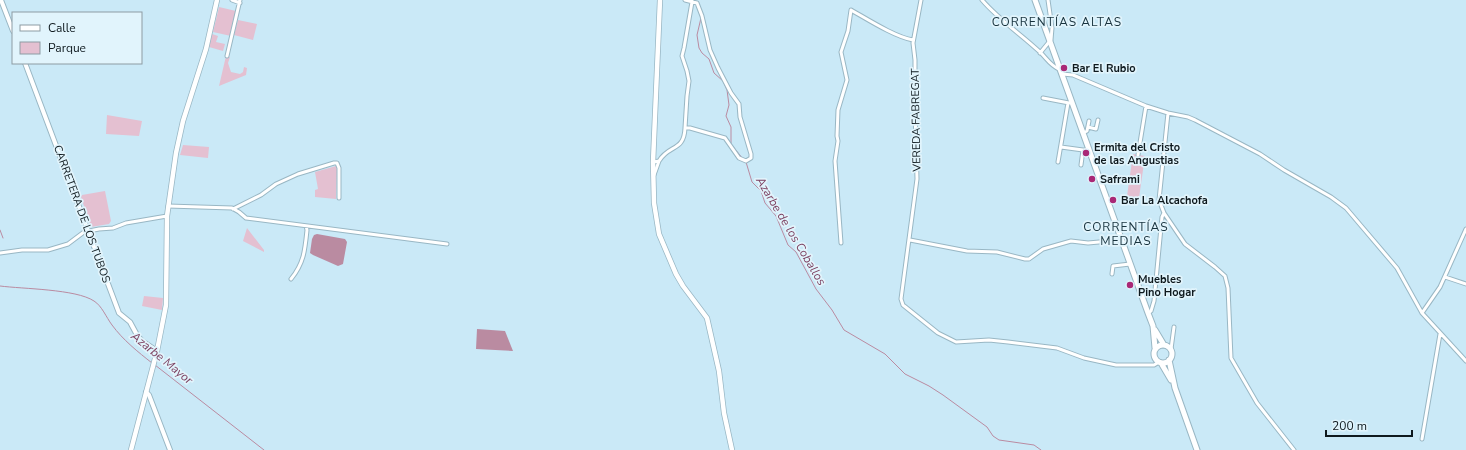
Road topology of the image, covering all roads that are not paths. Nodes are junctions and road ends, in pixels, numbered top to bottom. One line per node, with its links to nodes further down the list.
1 (1, 0): 12 (street)
2 (217, 0): 37 (main road)
3 (232, 0): 10 (street)
4 (660, 0): 32 (main road)
5 (685, 0): 11 (street)
6 (921, 0): 13 (street, VEREDA FABREGAT)
7 (982, 0): 15 (street)
8 (1035, 0): 14 (main road)
9 (1048, 0): 14 (street)
10 (240, 1): 16 (street)
11 (692, 1): 26 (street); 26 (street)
12 (12, 28)
13 (913, 40): 44 (street, VEREDA FABREGAT); 46 (street)
14 (1050, 42): 15 (street); 18 (main road)
15 (1040, 53): 18 (street)
16 (227, 56)
17 (25, 64): 43 (street, CARRETERA DE LOS TUBOS)
18 (1061, 72): 20 (main road); 21 (street)
19 (1043, 98): 20 (street)
20 (1070, 103): 27 (main road); 28 (street)
21 (1146, 106): 22 (street); 30 (street)
22 (1168, 113): 39 (street); 55 (street)
23 (1098, 120): 25 (street)
24 (1088, 121): 25 (street)
25 (1088, 127): 27 (street)
26 (685, 128): 31 (street)
27 (1083, 133): 29 (main road)
28 (1061, 147): 29 (street); 33 (street)
29 (1086, 150): 34 (street); 45 (main road)
30 (1138, 155)
31 (659, 161): 32 (street); 35 (street)
32 (653, 162): 35 (main road)
33 (1058, 162)
34 (1081, 165)
35 (653, 178): 71 (main road)
36 (339, 198): 38 (street)
37 (168, 206): 38 (street); 40 (main road)
38 (233, 208): 41 (street)
39 (1164, 213): 54 (street); 73 (street)
40 (167, 216): 43 (street); 62 (main road)
41 (306, 226): 47 (street); 52 (street)
42 (1466, 230): 51 (street)
43 (89, 231): 48 (street); 62 (street, CARRETERA DE LOS TUBOS)
44 (910, 240): 45 (street); 65 (street, VEREDA FABREGAT)
45 (1122, 240): 49 (main road)
46 (841, 243)
47 (447, 244)
48 (0, 253)
49 (1130, 264): 50 (street); 54 (main road)
50 (1112, 274)
51 (1445, 277): 53 (street); 55 (street)
52 (291, 279)
53 (1466, 284)
54 (1148, 313): 56 (main road)
55 (1422, 313): 58 (street)
56 (1152, 326): 59 (main road); 60 (main road)
57 (1174, 327): 61 (street)
58 (1440, 334): 64 (street); 68 (street)
59 (1164, 345): 60 (main road); 61 (main road)
60 (1155, 348): 65 (main road)
61 (1171, 349): 63 (main road)
62 (157, 351): 67 (main road)
63 (1169, 360): 65 (main road); 66 (main road)
64 (1466, 361)
65 (1157, 362): 66 (main road)
66 (1175, 388): 72 (main road)
67 (146, 392): 69 (main road); 70 (street)
68 (1422, 439)
69 (131, 450)
70 (170, 450)
71 (732, 450)
72 (1197, 450)
73 (1294, 450)

